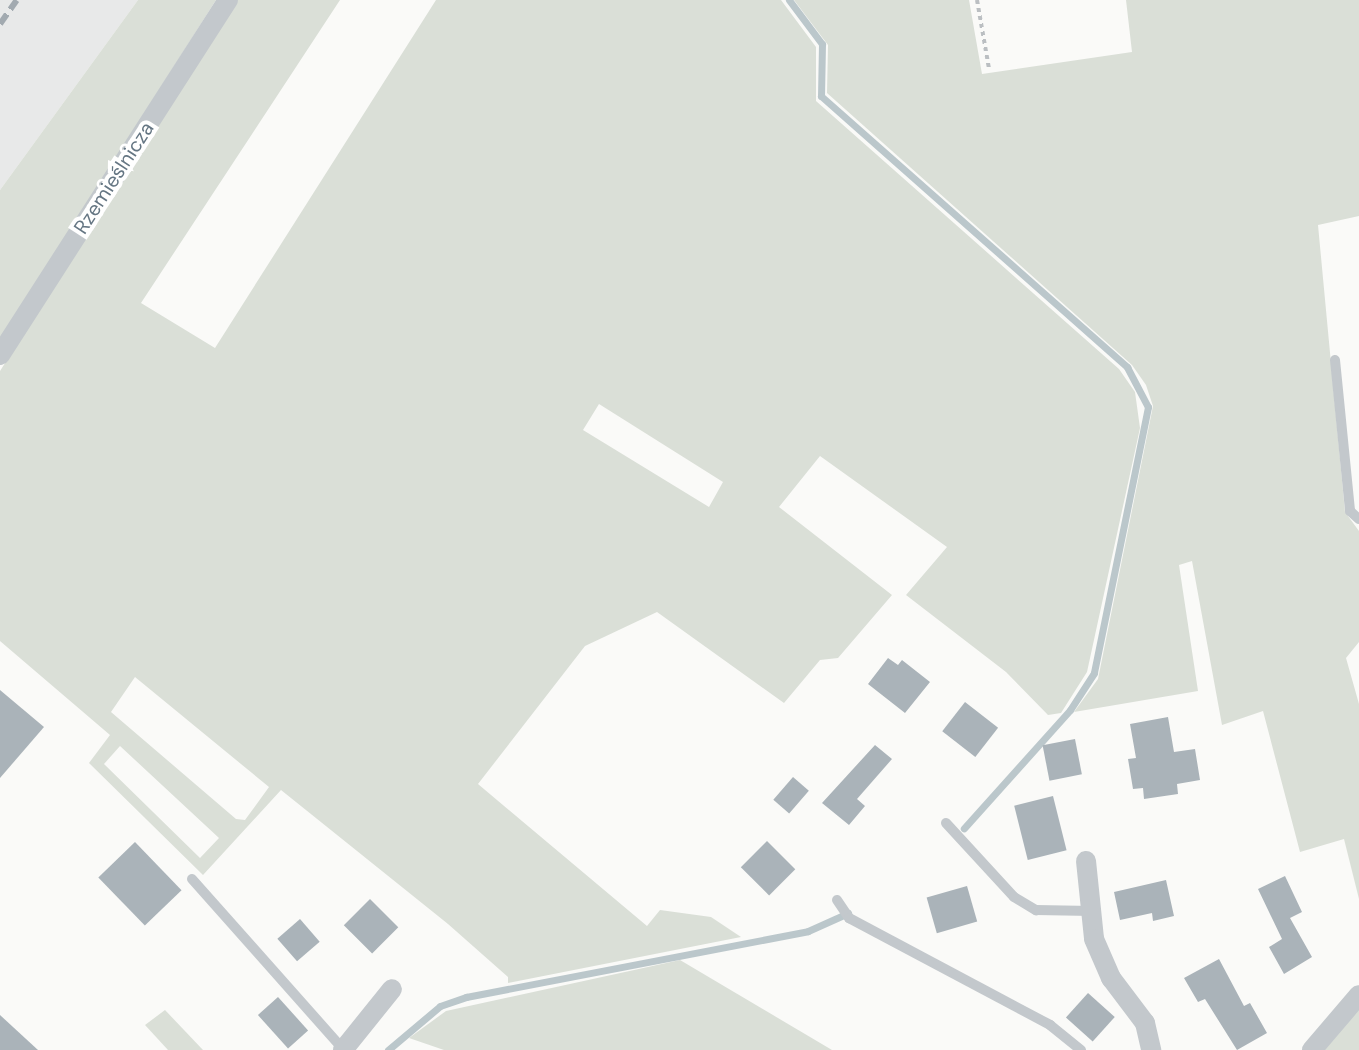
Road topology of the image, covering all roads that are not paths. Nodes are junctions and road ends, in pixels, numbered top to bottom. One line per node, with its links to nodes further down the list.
1 (228, 0): 2 (street, Rzemieślnicza)
2 (0, 355)
3 (1335, 360): 4 (lane)
4 (1359, 519)
5 (946, 823): 9 (lane)
6 (1086, 861): 9 (street)
7 (192, 879): 12 (lane)
8 (837, 900): 13 (lane)
9 (1092, 911): 14 (street)
10 (392, 989): 12 (street)
11 (1359, 995): 15 (street)
12 (343, 1050)
13 (1081, 1050)
14 (1151, 1050)
15 (1312, 1050)

